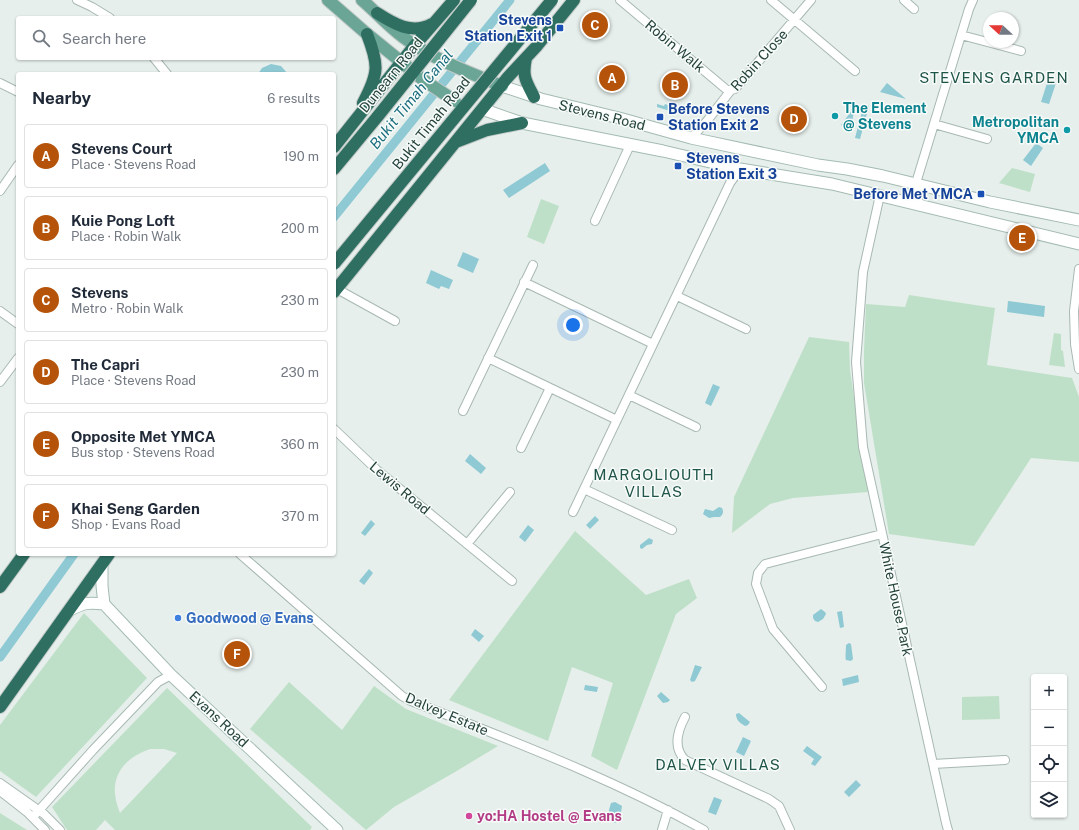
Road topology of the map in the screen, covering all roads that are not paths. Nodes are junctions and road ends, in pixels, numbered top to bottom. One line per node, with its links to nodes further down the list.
1 (77, 0): 15 (street)
2 (328, 0): 18 (main road)
3 (362, 0): 14 (main road)
4 (454, 0): 17 (highway)
5 (471, 0): 41 (highway, Dunearn Road, bridge)
6 (552, 0): 53 (highway, Bukit Timah Road, bridge)
7 (574, 0): 22 (highway)
8 (620, 0): 29 (street, Robin Walk)
9 (770, 0): 16 (street)
10 (811, 0): 16 (street, Robin Close)
11 (904, 0): 13 (street)
12 (973, 0): 19 (street)
13 (914, 9)
14 (377, 13): 17 (highway); 20 (main road)
15 (107, 16)
16 (795, 19): 25 (street, Robin Close); 29 (street, Robin Close)
17 (435, 23): 20 (highway)
18 (367, 34): 24 (main road); 35 (highway)
19 (961, 34): 21 (street); 34 (street)
20 (415, 45): 24 (highway); 28 (main road)
21 (1021, 51)
22 (526, 58): 28 (highway); 31 (highway)
23 (156, 60): 26 (street)
24 (402, 62): 32 (main road, bridge); 35 (highway)
25 (855, 71)
26 (165, 72)
27 (0, 83): 30 (street)
28 (502, 86): 31 (main road, Stevens Road); 32 (highway)
29 (731, 90): 36 (street, Robin Close)
30 (16, 91)
31 (534, 97): 36 (main road, Stevens Road)
32 (482, 109): 33 (main road, Stevens Road); 38 (highway)
33 (522, 123): 38 (highway); 40 (main road, Stevens Road)
34 (934, 124): 37 (street); 45 (street)
35 (351, 127): 39 (highway)
36 (691, 138): 44 (main road, Stevens Road)
37 (987, 139)
38 (453, 144): 57 (highway)
39 (336, 145)
40 (630, 145): 43 (main road, Stevens Road); 50 (street, Stevens Road)
41 (336, 167)
42 (16, 168): 46 (street)
43 (740, 169): 47 (main road, Stevens Road); 59 (street)
44 (883, 176): 45 (main road, Stevens Road); 48 (main road)
45 (916, 183): 49 (street); 51 (main road, Stevens Road)
46 (0, 191)
47 (880, 195): 48 (main road, Stevens Road); 80 (street)
48 (897, 199): 49 (main road, Stevens Road)
49 (922, 205): 52 (main road, Stevens Road)
50 (595, 221)
51 (1078, 222)
52 (1079, 244)
53 (336, 262)
54 (533, 265): 56 (street)
55 (1079, 269): 67 (street)
56 (524, 282): 64 (street); 65 (street)
57 (336, 289)
58 (336, 291): 61 (street)
59 (677, 296): 63 (street); 64 (street)
60 (0, 311): 62 (street)
61 (395, 321)
62 (16, 323)
63 (746, 329)
64 (653, 344): 70 (street)
65 (488, 358): 69 (street); 71 (street)
66 (16, 361): 68 (street)
67 (1079, 369)
68 (0, 382)
69 (550, 388): 72 (street); 75 (street)
70 (629, 395): 72 (street); 73 (street)
71 (463, 411)
72 (617, 420): 76 (street)
73 (696, 427)
74 (336, 431): 81 (street, Lewis Road)
75 (521, 448)
76 (584, 489): 78 (street); 79 (street)
77 (510, 492): 81 (street)
78 (573, 512)
79 (672, 530)
80 (882, 534): 90 (street, White House Park); 94 (street, White House Park)
81 (467, 544): 85 (street, Lewis Road)
82 (23, 556): 86 (highway)
83 (242, 556): 98 (street, Dalvey Estate)
84 (106, 559): 87 (main road); 88 (highway)
85 (512, 581)
86 (0, 587)
87 (104, 604): 88 (main road); 89 (main road, Evans Road)
88 (68, 611): 91 (highway)
89 (171, 675): 97 (street); 102 (main road, Evans Road)
90 (822, 686)
91 (0, 708)
92 (685, 717): 105 (street)
93 (1005, 760): 94 (street)
94 (933, 764): 106 (street, White House Park)
95 (0, 783): 97 (street)
96 (0, 791): 99 (street)
97 (39, 810): 99 (street); 101 (street)
98 (668, 810): 103 (street); 104 (street, Dalvey Estate)
99 (33, 817): 100 (street)
100 (45, 830)
101 (60, 830)
102 (337, 830)
103 (662, 830)
104 (704, 830)
105 (790, 830)
106 (948, 830)

